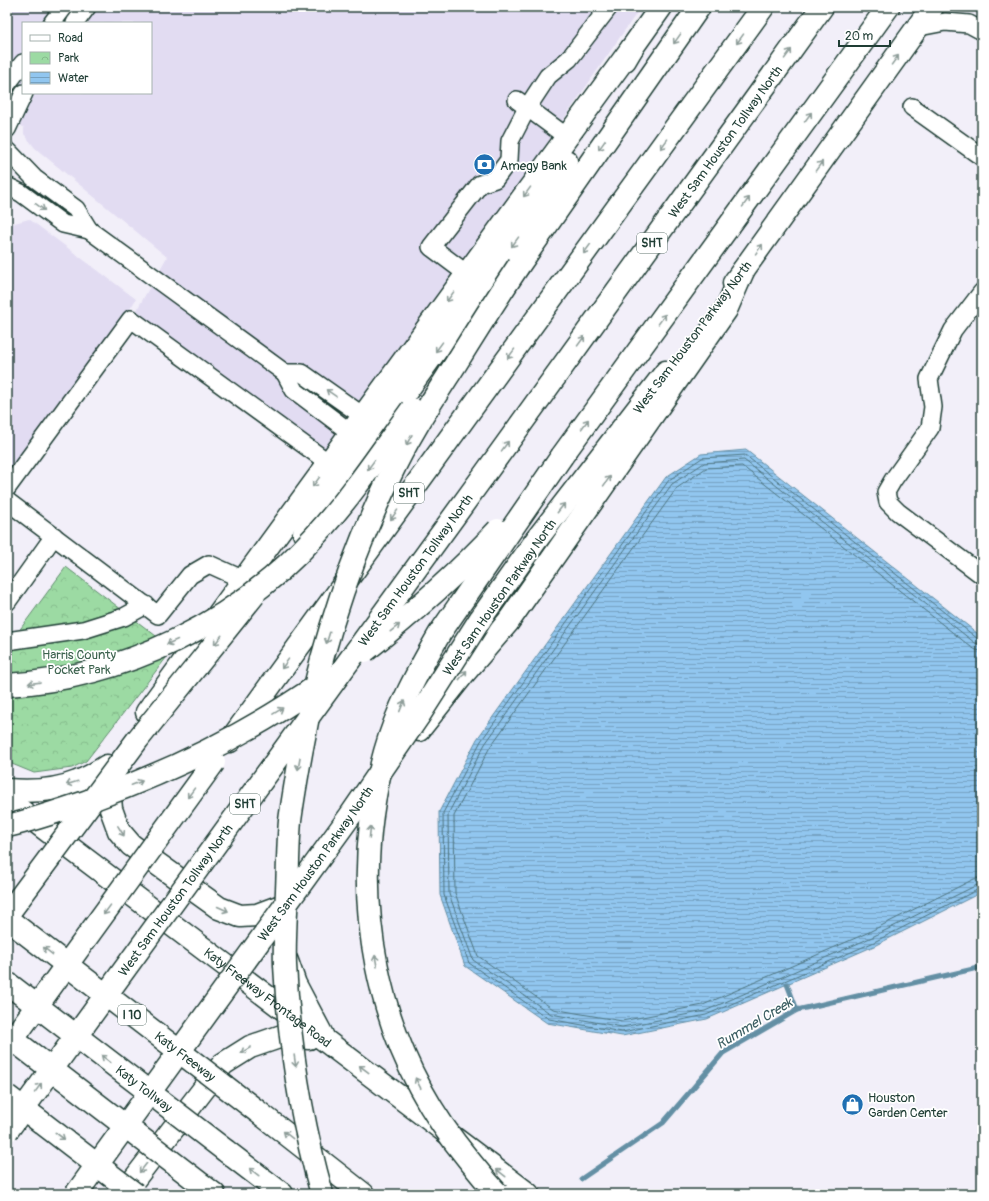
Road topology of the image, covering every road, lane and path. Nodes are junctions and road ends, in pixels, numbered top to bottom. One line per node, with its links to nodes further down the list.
1 (64, 7): 10 (street)
2 (88, 7): 11 (street)
3 (609, 7): 18 (street)
4 (661, 7): 14 (main road)
5 (699, 7): 26 (main road, one-way to 26)
6 (763, 7): 55 (main road, SHT, one-way to 55, bridge)
7 (822, 7): 57 (main road, West Sam Houston Tollway North / SHT, one-way to 7, bridge)
8 (888, 7): 31 (main road, one-way to 8)
9 (932, 7): 12 (main road, West Sam Houston Parkway North)
10 (53, 22)
11 (76, 22)
12 (919, 27): 13 (street); 27 (main road, West Sam Houston Parkway North, one-way to 12)
13 (982, 31)
14 (632, 48): 21 (main road); 49 (main road, one-way to 49, bridge)
15 (22, 64): 16 (street)
16 (7, 84)
17 (24, 94): 20 (street)
18 (522, 104): 21 (street); 28 (street)
19 (912, 107): 23 (street)
20 (7, 129): 22 (street)
21 (567, 137): 28 (main road, one-way to 28)
22 (7, 152): 25 (street)
23 (982, 157)
24 (7, 186): 25 (street, one-way to 25)
25 (89, 230): 30 (street)
26 (519, 265): 41 (main road, one-way to 41, bridge); 64 (main road, one-way to 64, bridge)
27 (743, 272): 48 (main road, one-way to 27); 60 (main road, West Sam Houston Parkway North, one-way to 27, bridge)
28 (467, 274): 30 (main road, one-way to 30)
29 (982, 292): 36 (street)
30 (357, 424): 32 (main road)
31 (562, 456): 45 (main road, one-way to 31, bridge); 66 (main road, one-way to 31, bridge)
32 (329, 463): 33 (street); 37 (main road, one-way to 37)
33 (7, 488)
34 (7, 501): 35 (street)
35 (54, 536): 38 (street); 39 (street)
36 (982, 575)
37 (244, 580): 39 (street); 42 (main road)
38 (7, 602)
39 (146, 605): 40 (street)
40 (7, 641)
41 (7, 685)
42 (108, 766): 43 (main road, one-way to 43); 46 (main road); 48 (main road, one-way to 48)
43 (7, 790)
44 (7, 800): 46 (main road, Katy Freeway Frontage Road)
45 (7, 826)
46 (56, 837): 47 (main road); 51 (main road, Katy Freeway Frontage Road)
47 (7, 904)
48 (281, 906): 51 (main road); 54 (main road)
49 (7, 915)
50 (7, 919): 65 (main road, Katy Freeway / I 10, one-way to 50, bridge)
51 (230, 968): 54 (main road, Katy Freeway Frontage Road); 59 (main road)
52 (7, 983): 63 (main road, Katy Tollway, one-way to 52, bridge)
53 (7, 1035): 58 (main road, bridge)
54 (324, 1039): 61 (main road, one-way to 61); 67 (main road, Katy Freeway Frontage Road, one-way to 54)
55 (7, 1047)
56 (7, 1096): 62 (main road, one-way to 62, bridge)
57 (7, 1131)
58 (208, 1189)
59 (69, 1194)
60 (76, 1194)
61 (123, 1194)
62 (135, 1194)
63 (282, 1194)
64 (322, 1194)
65 (362, 1194)
66 (498, 1194)
67 (528, 1194)

